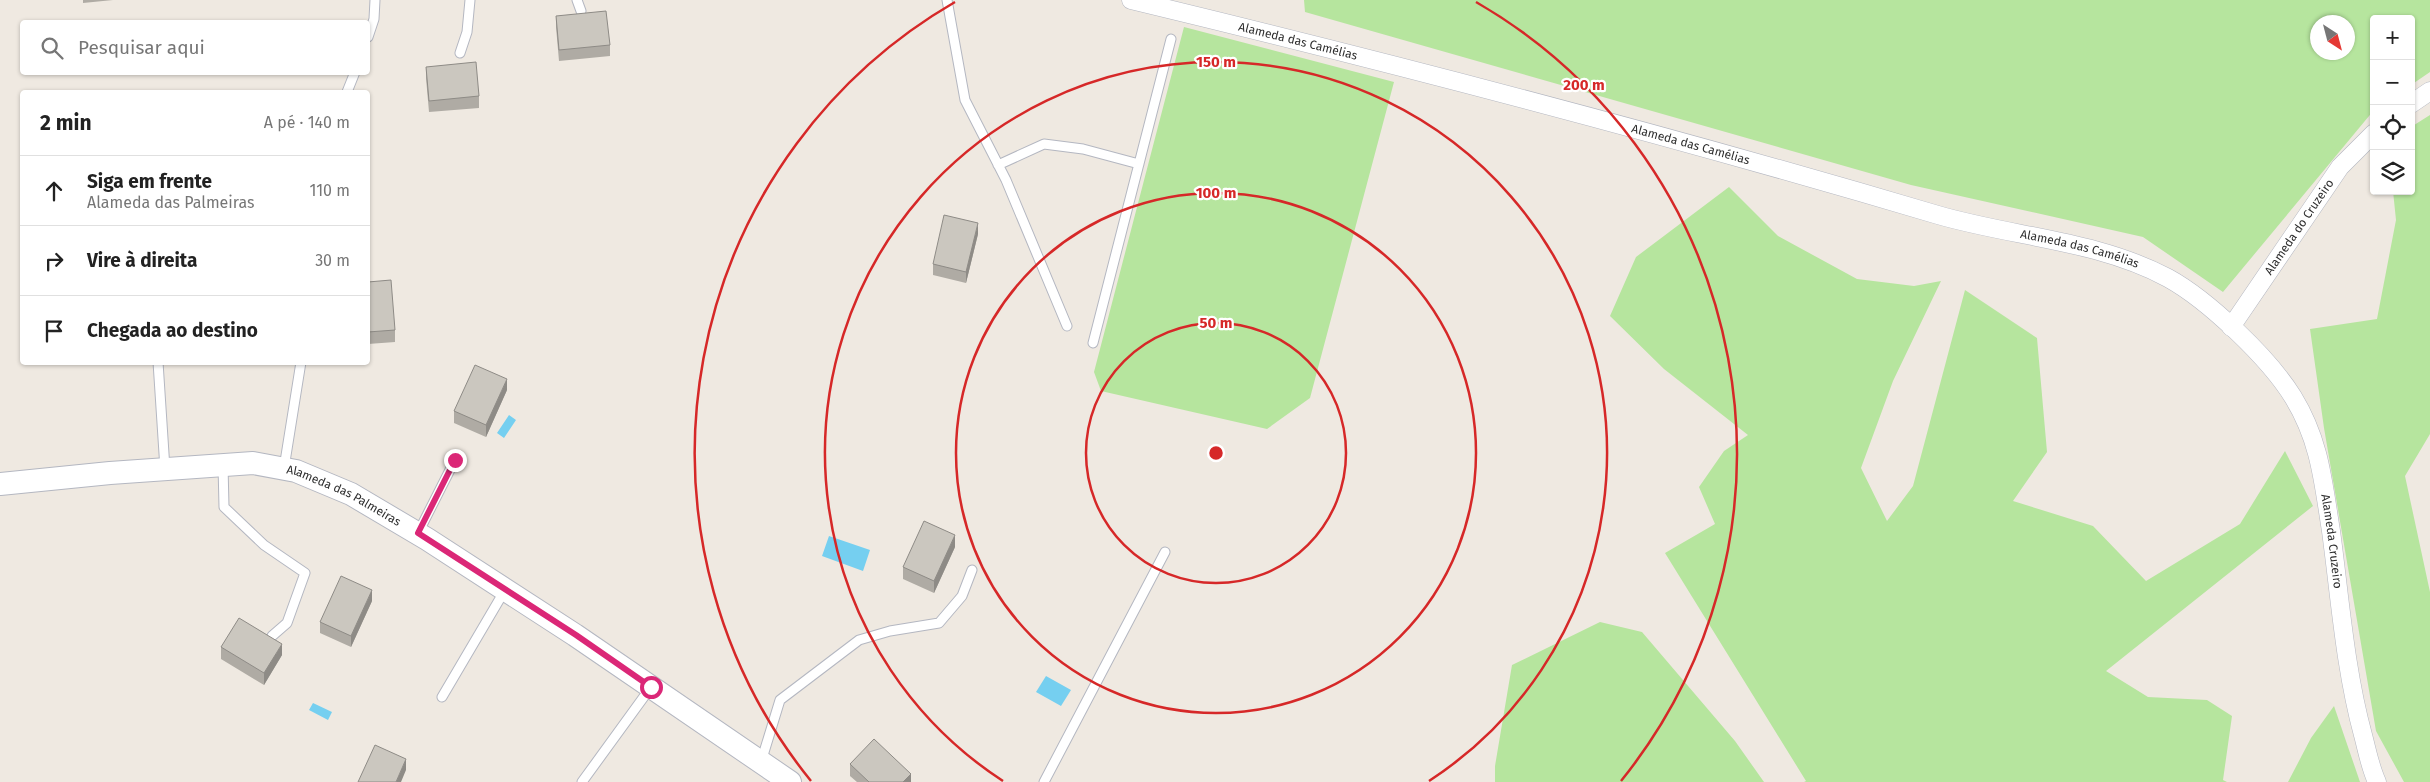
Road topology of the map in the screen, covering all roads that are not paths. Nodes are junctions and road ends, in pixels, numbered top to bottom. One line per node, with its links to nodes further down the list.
1 (375, 0): 7 (lane)
2 (470, 0): 9 (lane)
3 (577, 0): 6 (lane)
4 (947, 0): 15 (lane)
5 (1131, 0): 18 (street, Alameda das Camélias)
6 (581, 11)
7 (370, 31)
8 (1171, 39): 16 (lane)
9 (460, 53)
10 (354, 75): 11 (lane)
11 (349, 90)
12 (2430, 91): 13 (street)
13 (2415, 101)
14 (2370, 137): 18 (street, Alameda do Cruzeiro)
15 (998, 164): 16 (lane); 17 (lane)
16 (1139, 164): 19 (lane)
17 (1067, 326)
18 (2231, 327): 35 (street, Alameda Cruzeiro)
19 (1093, 343)
20 (158, 365): 24 (lane)
21 (301, 365): 25 (lane)
22 (455, 460): 27 (lane)
23 (223, 465): 24 (street, Alameda das Palmeiras); 25 (street, Alameda das Palmeiras); 31 (lane)
24 (165, 469): 26 (street, Alameda das Palmeiras)
25 (284, 469): 27 (street, Alameda das Palmeiras)
26 (0, 484)
27 (418, 533): 30 (street, Alameda das Palmeiras)
28 (1165, 552): 38 (lane)
29 (972, 570): 34 (lane)
30 (506, 590): 32 (street, Alameda das Palmeiras); 33 (lane)
31 (272, 636)
32 (651, 687): 34 (street, Alameda das Palmeiras); 36 (lane)
33 (442, 697)
34 (761, 762): 37 (street, Alameda das Palmeiras)
35 (2373, 779)
36 (582, 782)
37 (790, 782)
38 (1044, 782)

